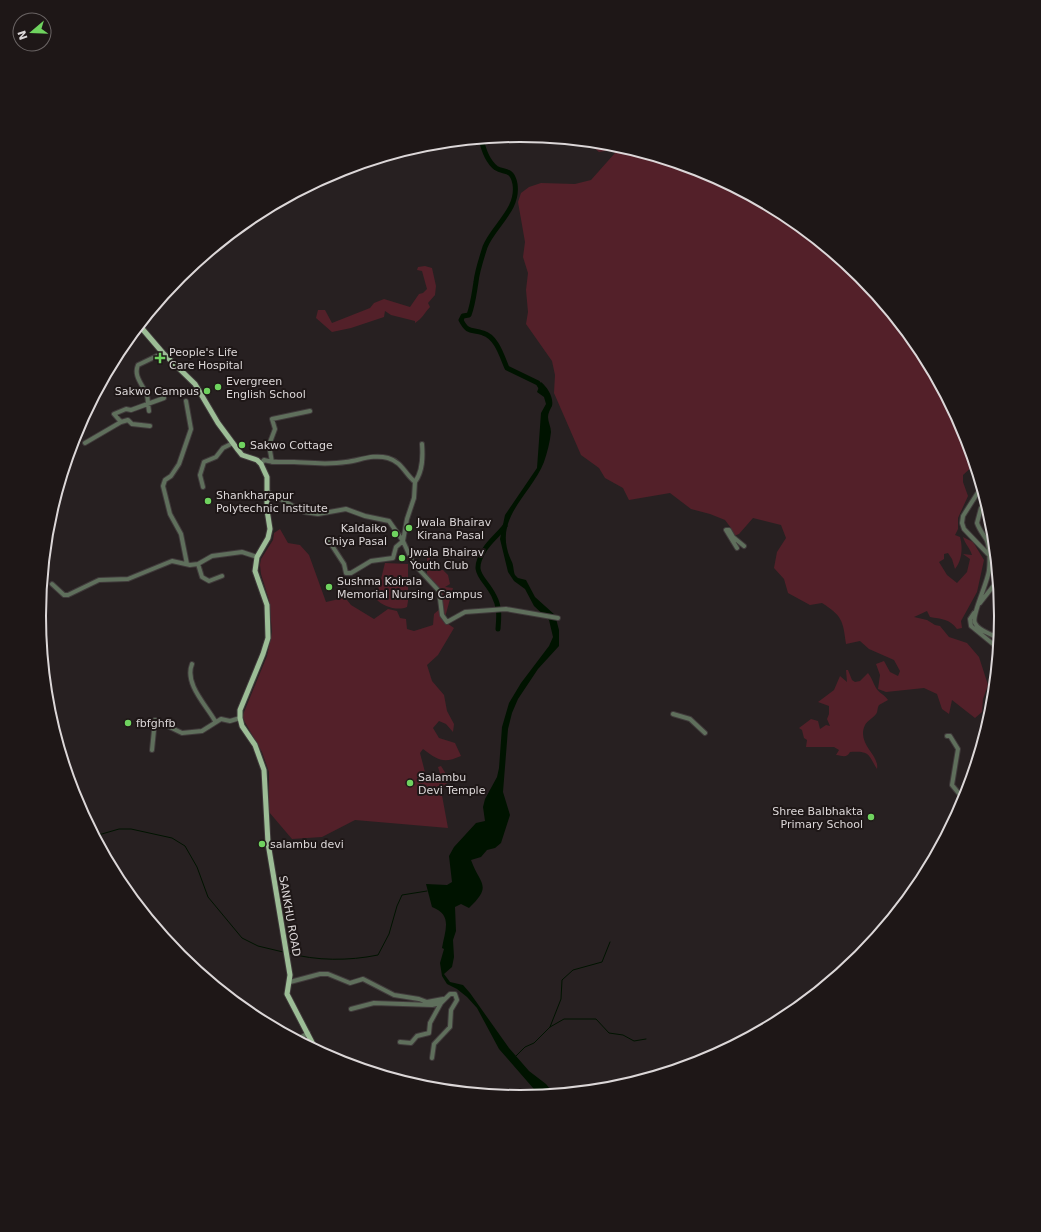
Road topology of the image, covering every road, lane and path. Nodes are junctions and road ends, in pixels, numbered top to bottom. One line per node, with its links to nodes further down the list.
1 (142, 330): 2 (main road)
2 (163, 353): 5 (street); 11 (main road)
3 (164, 398): 5 (street)
4 (186, 401): 26 (street)
5 (148, 404): 6 (street); 8 (street)
6 (149, 411)
7 (310, 412): 13 (street)
8 (120, 422): 9 (street); 10 (street)
9 (150, 426)
10 (85, 443)
11 (233, 443): 14 (main road); 16 (street)
12 (422, 444): 15 (street)
13 (272, 462): 14 (street); 15 (street)
14 (261, 464): 18 (main road)
15 (415, 482): 21 (street)
16 (203, 487)
17 (979, 491): 24 (street)
18 (268, 492): 21 (street); 25 (main road)
19 (982, 507): 24 (street)
20 (329, 541): 21 (street)
21 (403, 541): 33 (street)
22 (744, 546): 23 (street)
23 (737, 548)
24 (989, 554): 31 (street)
25 (257, 557): 27 (street); 38 (main road)
26 (187, 564): 27 (street); 29 (street)
27 (198, 564): 28 (street)
28 (222, 576)
29 (52, 584)
30 (994, 585): 31 (street)
31 (979, 605): 32 (street)
32 (974, 613): 34 (street); 35 (street)
33 (558, 618)
34 (994, 635)
35 (994, 645)
36 (192, 664): 39 (street)
37 (673, 714): 40 (street)
38 (240, 718): 39 (street); 44 (main road, SANKHU ROAD)
39 (215, 721): 42 (street)
40 (705, 733)
41 (947, 736): 43 (street)
42 (152, 750)
43 (960, 795)
44 (290, 982): 45 (street); 48 (main road, SANKHU ROAD)
45 (444, 998): 46 (street); 52 (street)
46 (441, 1003): 47 (street); 50 (street)
47 (351, 1008)
48 (308, 1033): 49 (street); 51 (main road, SANKHU ROAD)
49 (302, 1037)
50 (400, 1042)
51 (313, 1043)
52 (432, 1058)

